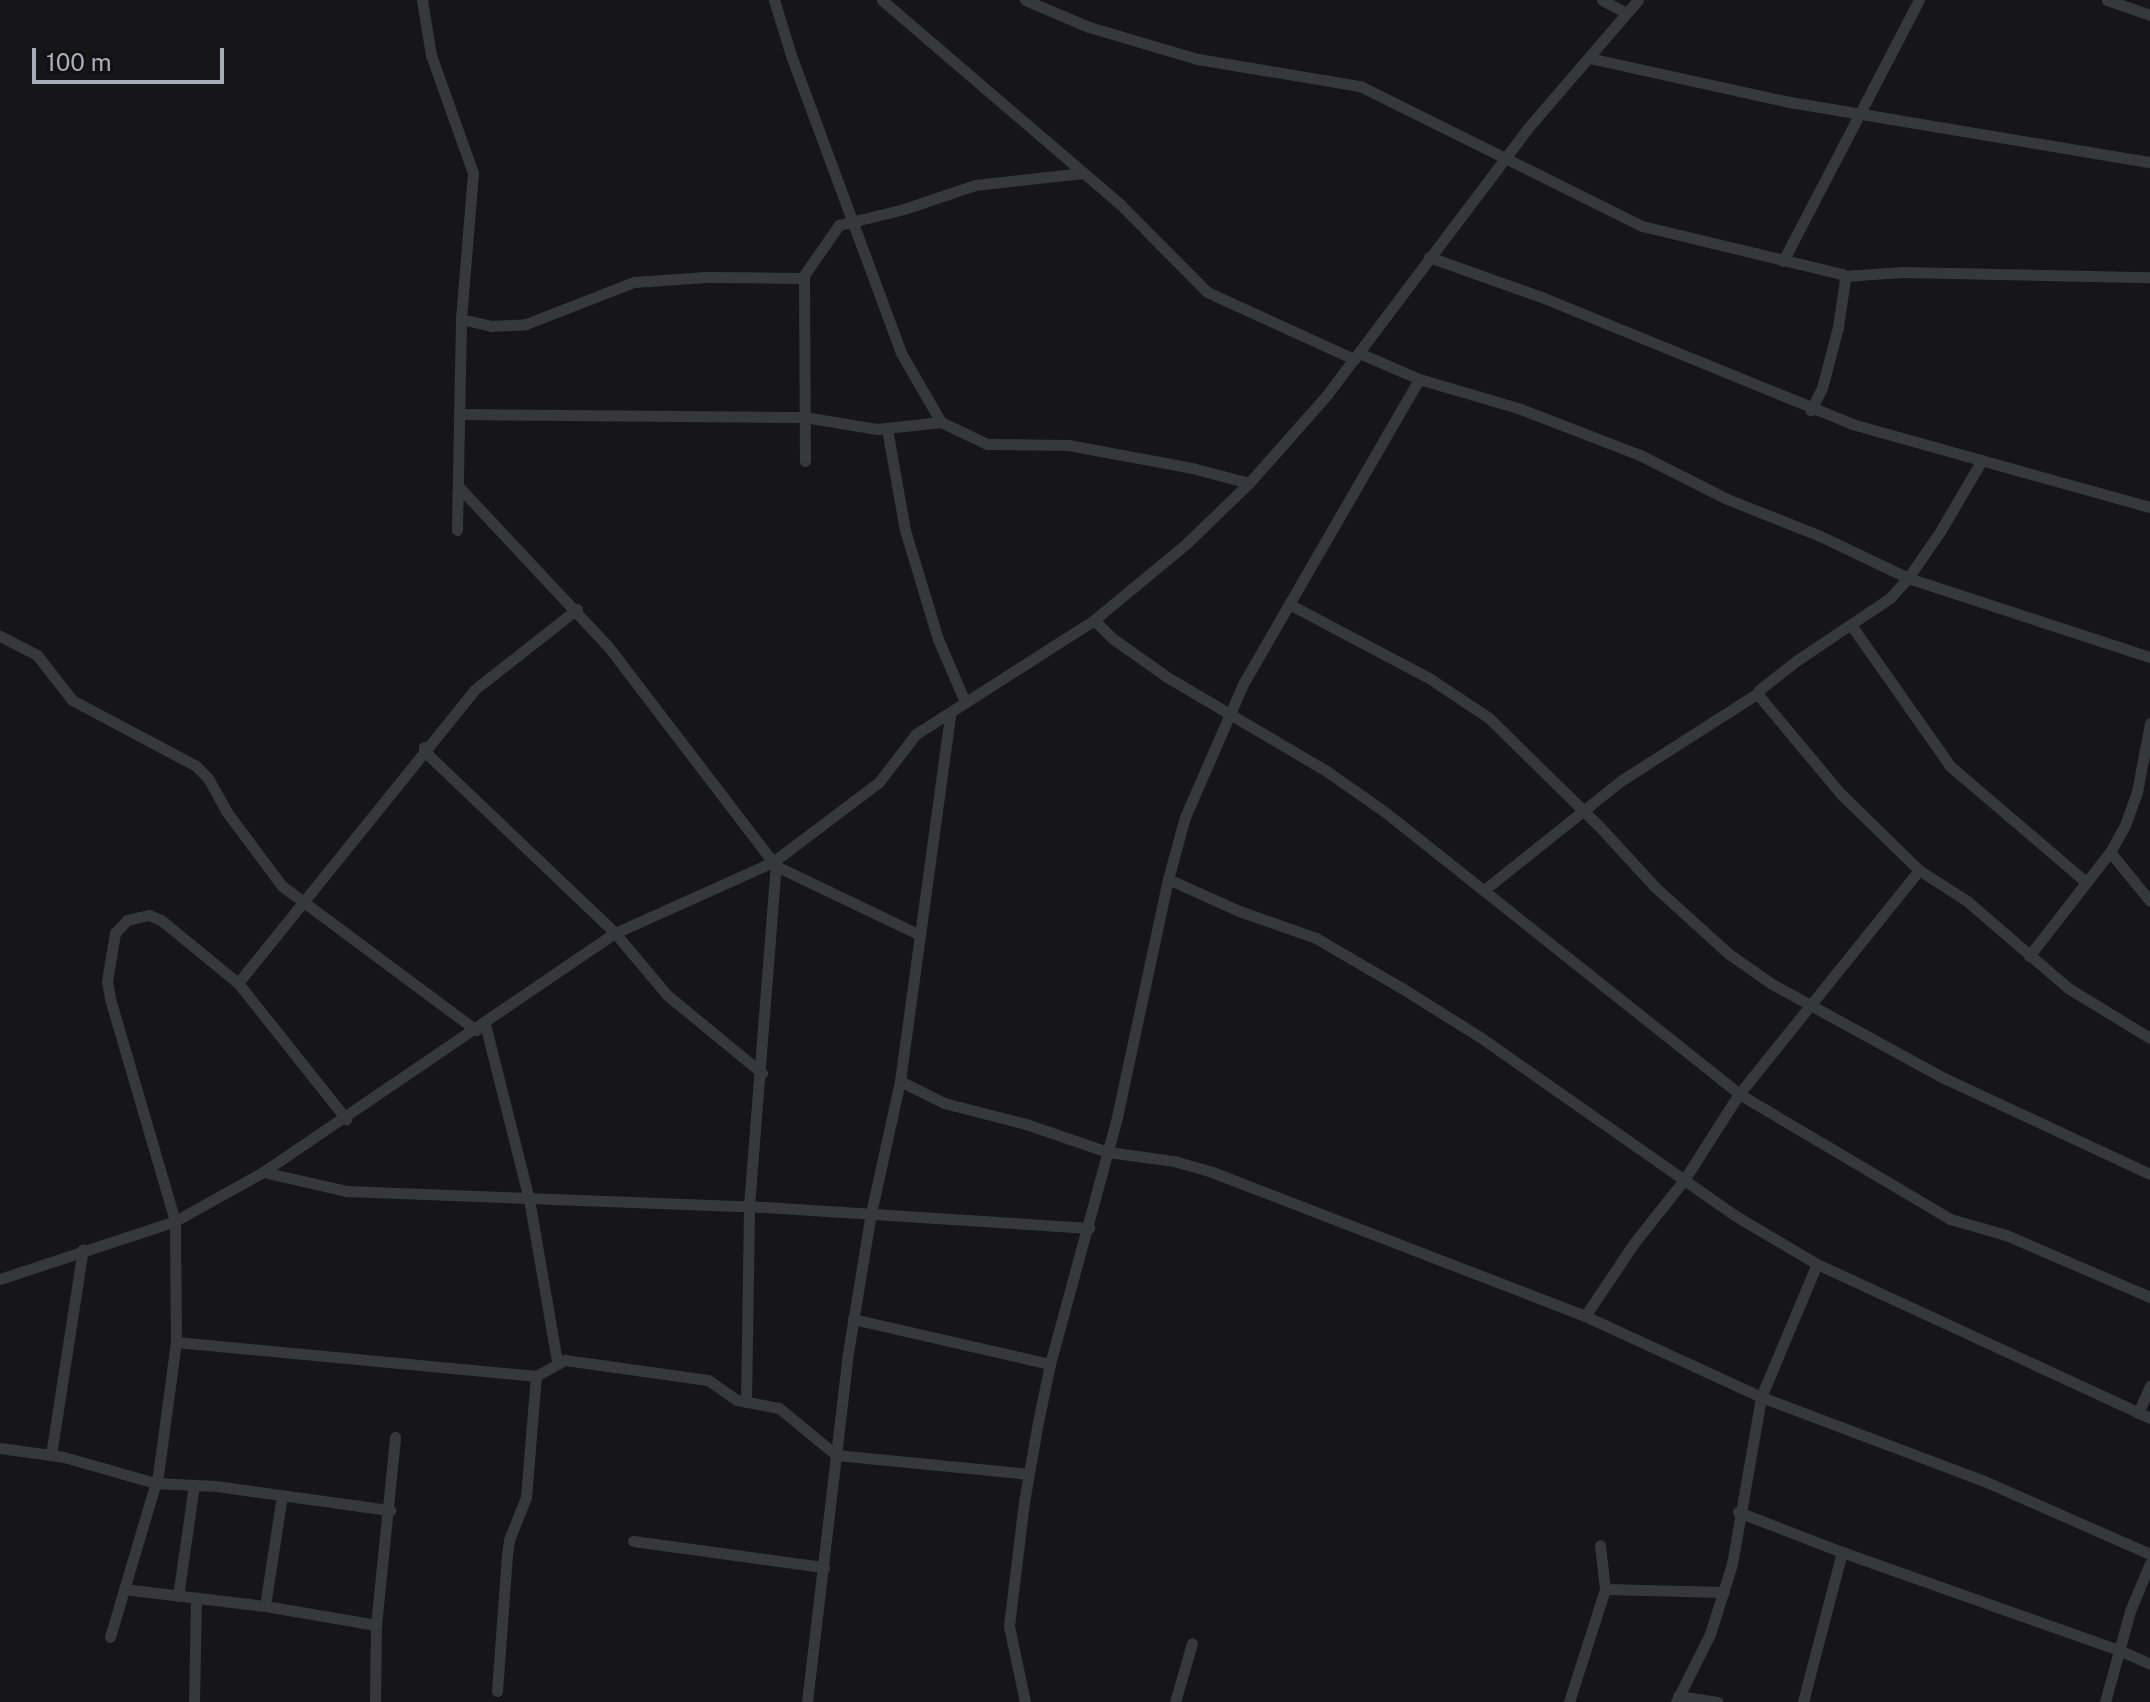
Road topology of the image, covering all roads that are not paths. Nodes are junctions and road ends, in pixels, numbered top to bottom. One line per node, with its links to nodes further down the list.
1 (422, 0): 22 (street)
2 (774, 0): 16 (street)
3 (882, 0): 15 (street)
4 (1025, 0): 13 (street)
5 (1602, 0): 9 (street)
6 (1638, 0): 9 (street)
7 (1919, 0): 12 (street)
8 (2107, 0): 10 (street)
9 (1626, 13): 11 (street)
10 (2150, 15)
11 (1589, 58): 12 (street); 13 (street)
12 (1858, 112): 14 (street); 18 (street)
13 (1506, 160): 17 (street); 18 (street)
14 (2150, 162)
15 (1083, 173): 16 (street); 23 (street)
16 (854, 222): 20 (street); 28 (street)
17 (1429, 257): 23 (street); 25 (street)
18 (1783, 261): 19 (street)
19 (1844, 276): 21 (street); 25 (street)
20 (804, 277): 22 (street); 27 (street)
21 (2150, 277)
22 (461, 319): 26 (street)
23 (1356, 356): 24 (street); 32 (street)
24 (1419, 379): 36 (street); 37 (street)
25 (1811, 410): 30 (street)
26 (459, 414): 27 (street); 33 (street)
27 (804, 417): 29 (street); 31 (street)
28 (941, 422): 29 (street); 32 (street)
29 (887, 429): 44 (street)
30 (1982, 460): 34 (street); 36 (street)
31 (805, 461)
32 (1249, 483): 39 (street)
33 (458, 486): 35 (street); 38 (street)
34 (2150, 507)
35 (457, 530)
36 (1908, 578): 40 (street); 42 (street)
37 (1289, 604): 46 (street); 50 (street)
38 (577, 609): 48 (street); 52 (street)
39 (1094, 620): 44 (street); 46 (street)
40 (1851, 625): 43 (street); 55 (street)
41 (0, 636): 58 (street)
42 (2150, 657)
43 (1758, 693): 50 (street); 53 (street)
44 (965, 702): 45 (street)
45 (950, 715): 52 (street); 60 (street)
46 (1228, 715): 54 (street); 56 (street)
47 (2150, 723): 49 (street)
48 (424, 746): 58 (street); 59 (street)
49 (2145, 779): 51 (street)
50 (1584, 812): 56 (street); 63 (street)
51 (2110, 852): 55 (street); 57 (street)
52 (774, 864): 59 (street); 60 (street); 66 (street)
53 (1919, 870): 61 (street); 63 (street)
54 (1168, 879): 70 (street); 73 (street)
55 (2086, 882): 61 (street)
56 (1484, 890): 68 (street)
57 (2150, 901)
58 (303, 902): 62 (street); 64 (street)
59 (615, 933): 64 (street); 66 (street)
60 (920, 935): 67 (street)
61 (2029, 956): 65 (street)
62 (238, 983): 69 (street); 77 (street)
63 (1810, 1003): 68 (street); 72 (street)
64 (481, 1027): 69 (street); 74 (street)
65 (2150, 1038)
66 (762, 1073): 75 (street)
67 (900, 1081): 70 (street); 76 (street)
68 (1739, 1094): 73 (street); 82 (street)
69 (346, 1119): 71 (street)
70 (1108, 1152): 78 (street); 83 (street)
71 (263, 1172): 74 (street); 77 (street)
72 (2150, 1174)
73 (1684, 1180): 80 (street); 83 (street)
74 (529, 1199): 75 (street); 86 (street)
75 (749, 1206): 76 (street); 91 (street)
76 (871, 1213): 78 (street); 84 (street)
77 (175, 1221): 79 (street); 85 (street)
78 (1089, 1228): 87 (street)
79 (83, 1249): 81 (street); 95 (street)
80 (1817, 1264): 90 (street); 92 (street)
81 (0, 1279)
82 (2150, 1297)
83 (1585, 1316): 90 (street)
84 (853, 1319): 87 (street); 96 (street)
85 (176, 1342): 88 (street); 98 (street)
86 (557, 1361): 88 (street); 91 (street)
87 (1050, 1364): 97 (street)
88 (536, 1376): 120 (street)
89 (2150, 1386): 92 (street)
90 (1761, 1397): 102 (street); 106 (street)
91 (746, 1402): 96 (street)
92 (2144, 1415)
93 (395, 1437): 101 (street)
94 (0, 1448): 95 (street)
95 (51, 1455): 98 (street)
96 (836, 1455): 97 (street); 108 (street)
97 (1029, 1474): 125 (street)
98 (155, 1483): 99 (street); 109 (street)
99 (194, 1485): 100 (street); 112 (street)
100 (282, 1495): 101 (street); 114 (street)
101 (390, 1510): 115 (street)
102 (1738, 1512): 105 (street); 111 (street)
103 (633, 1541): 108 (street)
104 (1600, 1545): 110 (street)
105 (1842, 1552): 118 (street); 129 (street)
106 (2150, 1554)
107 (2150, 1563): 118 (street)
108 (824, 1567): 124 (street)
109 (124, 1589): 112 (street); 116 (street)
110 (1605, 1589): 111 (street); 127 (street)
111 (1724, 1592): 121 (street)
112 (178, 1596): 113 (street)
113 (196, 1598): 114 (street); 122 (street)
114 (265, 1606): 115 (street)
115 (376, 1625): 123 (street)
116 (110, 1637)
117 (1192, 1643): 126 (street)
118 (2119, 1650): 119 (street); 130 (street)
119 (2150, 1664)
120 (497, 1691)
121 (1677, 1699): 128 (street)
122 (194, 1702)
123 (375, 1702)
124 (807, 1702)
125 (1025, 1702)
126 (1175, 1702)
127 (1569, 1702)
128 (1718, 1702)
129 (1803, 1702)
130 (2105, 1702)

